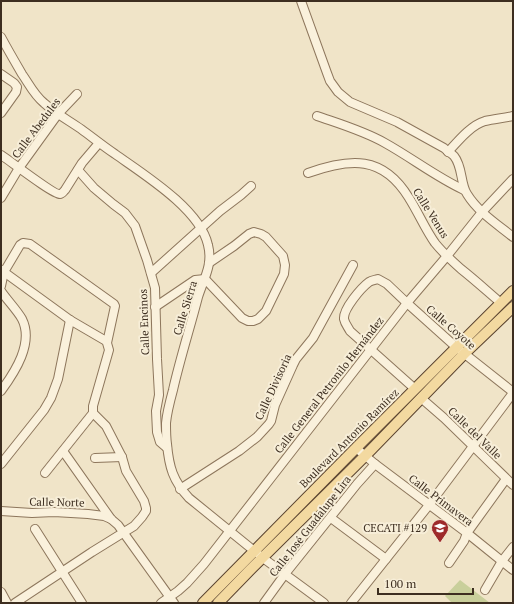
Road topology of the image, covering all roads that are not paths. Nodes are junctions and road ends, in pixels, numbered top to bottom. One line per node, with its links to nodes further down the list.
1 (301, 1): 10 (street)
2 (1, 37): 6 (street, Calle Sierra)
3 (1, 74): 5 (street)
4 (77, 94): 6 (street, Calle Abedules)
5 (1, 113)
6 (58, 114): 9 (street, Calle Sierra); 12 (street, Calle Abedules)
7 (317, 116): 17 (street)
8 (513, 116): 10 (street)
9 (99, 143): 13 (street); 20 (street, Calle Sierra)
10 (448, 152): 17 (street)
11 (1, 155): 12 (street)
12 (20, 168): 13 (street); 18 (street, Calle Abedules)
13 (78, 170): 26 (street, Calle Encinos)
14 (308, 173): 22 (street, Calle Venus)
15 (513, 179): 19 (street, Calle General Petronilo Hernández)
16 (251, 186): 20 (street)
17 (464, 190): 19 (street)
18 (1, 198)
19 (482, 212): 21 (street); 22 (street, Calle General Petronilo Hernández)
20 (201, 228): 23 (street, Calle Sierra); 26 (street)
21 (513, 237)
22 (447, 256): 31 (street, Calle General Petronilo Hernández); 32 (street, Calle Venus)
23 (209, 263): 27 (street, Calle Sierra); 27 (street)
24 (353, 265): 57 (street, Calle Divisoria)
25 (3, 271): 28 (street); 35 (street); 36 (street)
26 (151, 273): 33 (street, Calle Encinos)
27 (205, 279): 33 (street); 46 (street, Calle Sierra)
28 (1, 286)
29 (1, 291): 41 (street)
30 (513, 291): 32 (main road, Boulevard Antonio Ramírez)
31 (407, 303): 37 (street, Calle Coyote); 38 (street, Calle General Petronilo Hernández); 38 (street, Calle Coyote)
32 (501, 303): 37 (main road, Boulevard Antonio Ramírez)
33 (155, 307): 46 (street, Calle Encinos)
34 (513, 307): 39 (main road, Boulevard Antonio Ramírez)
35 (70, 320): 36 (street); 52 (street)
36 (108, 343): 44 (street)
37 (456, 347): 39 (street, Calle Coyote); 40 (main road, Boulevard Antonio Ramírez)
38 (371, 349): 40 (street); 63 (street, Calle General Petronilo Hernández)
39 (464, 354): 42 (street, Calle Coyote); 43 (main road, Boulevard Antonio Ramírez)
40 (415, 389): 47 (main road, Boulevard Antonio Ramírez)
41 (1, 391)
42 (513, 393): 45 (street)
43 (421, 398): 45 (street, Calle del Valle); 49 (main road, Boulevard Antonio Ramírez)
44 (93, 413): 48 (street); 50 (street)
45 (472, 447): 55 (street, Calle del Valle); 58 (street)
46 (167, 448): 57 (street, Calle Sierra)
47 (356, 448): 49 (street, Calle Primavera); 67 (main road, Boulevard Antonio Ramírez)
48 (63, 451): 54 (street); 61 (street)
49 (366, 456): 53 (street, Calle Primavera); 68 (main road, Boulevard Antonio Ramírez)
50 (122, 457): 51 (street); 64 (street)
51 (95, 458)
52 (1, 464)
53 (375, 464): 58 (street, Calle Primavera); 60 (street, Calle José Guadalupe Lira)
54 (45, 473)
55 (506, 479): 56 (street, Calle del Valle); 65 (street)
56 (513, 485)
57 (180, 489): 63 (street, Calle Sierra)
58 (429, 505): 65 (street, Calle Primavera); 69 (street)
59 (1, 511): 61 (street, Calle Norte)
60 (331, 518): 69 (street); 74 (street, Calle José Guadalupe Lira)
61 (111, 519): 64 (street)
62 (35, 529): 73 (street)
63 (230, 531): 67 (street, Calle Sierra); 77 (street, Calle General Petronilo Hernández)
64 (123, 532): 73 (street); 77 (street)
65 (467, 533): 70 (street, Calle Primavera); 71 (street)
66 (513, 547): 70 (street)
67 (254, 550): 68 (street, Calle Sierra); 82 (main road, Boulevard Antonio Ramírez)
68 (263, 558): 74 (street, Calle Sierra); 83 (main road, Boulevard Antonio Ramírez)
69 (386, 559): 86 (street)
70 (502, 562): 72 (street, Calle Primavera); 75 (street)
71 (449, 563)
72 (513, 570)
73 (63, 572): 79 (street); 80 (street)
74 (285, 574): 84 (street, Calle José Guadalupe Lira); 85 (street, Calle Sierra)
75 (485, 590)
76 (1, 592): 78 (street)
77 (172, 600): 81 (street, Calle General Petronilo Hernández)
78 (7, 603)
79 (15, 603)
80 (82, 603)
81 (161, 603)
82 (203, 603)
83 (218, 603)
84 (264, 603)
85 (324, 603)
86 (351, 603)

